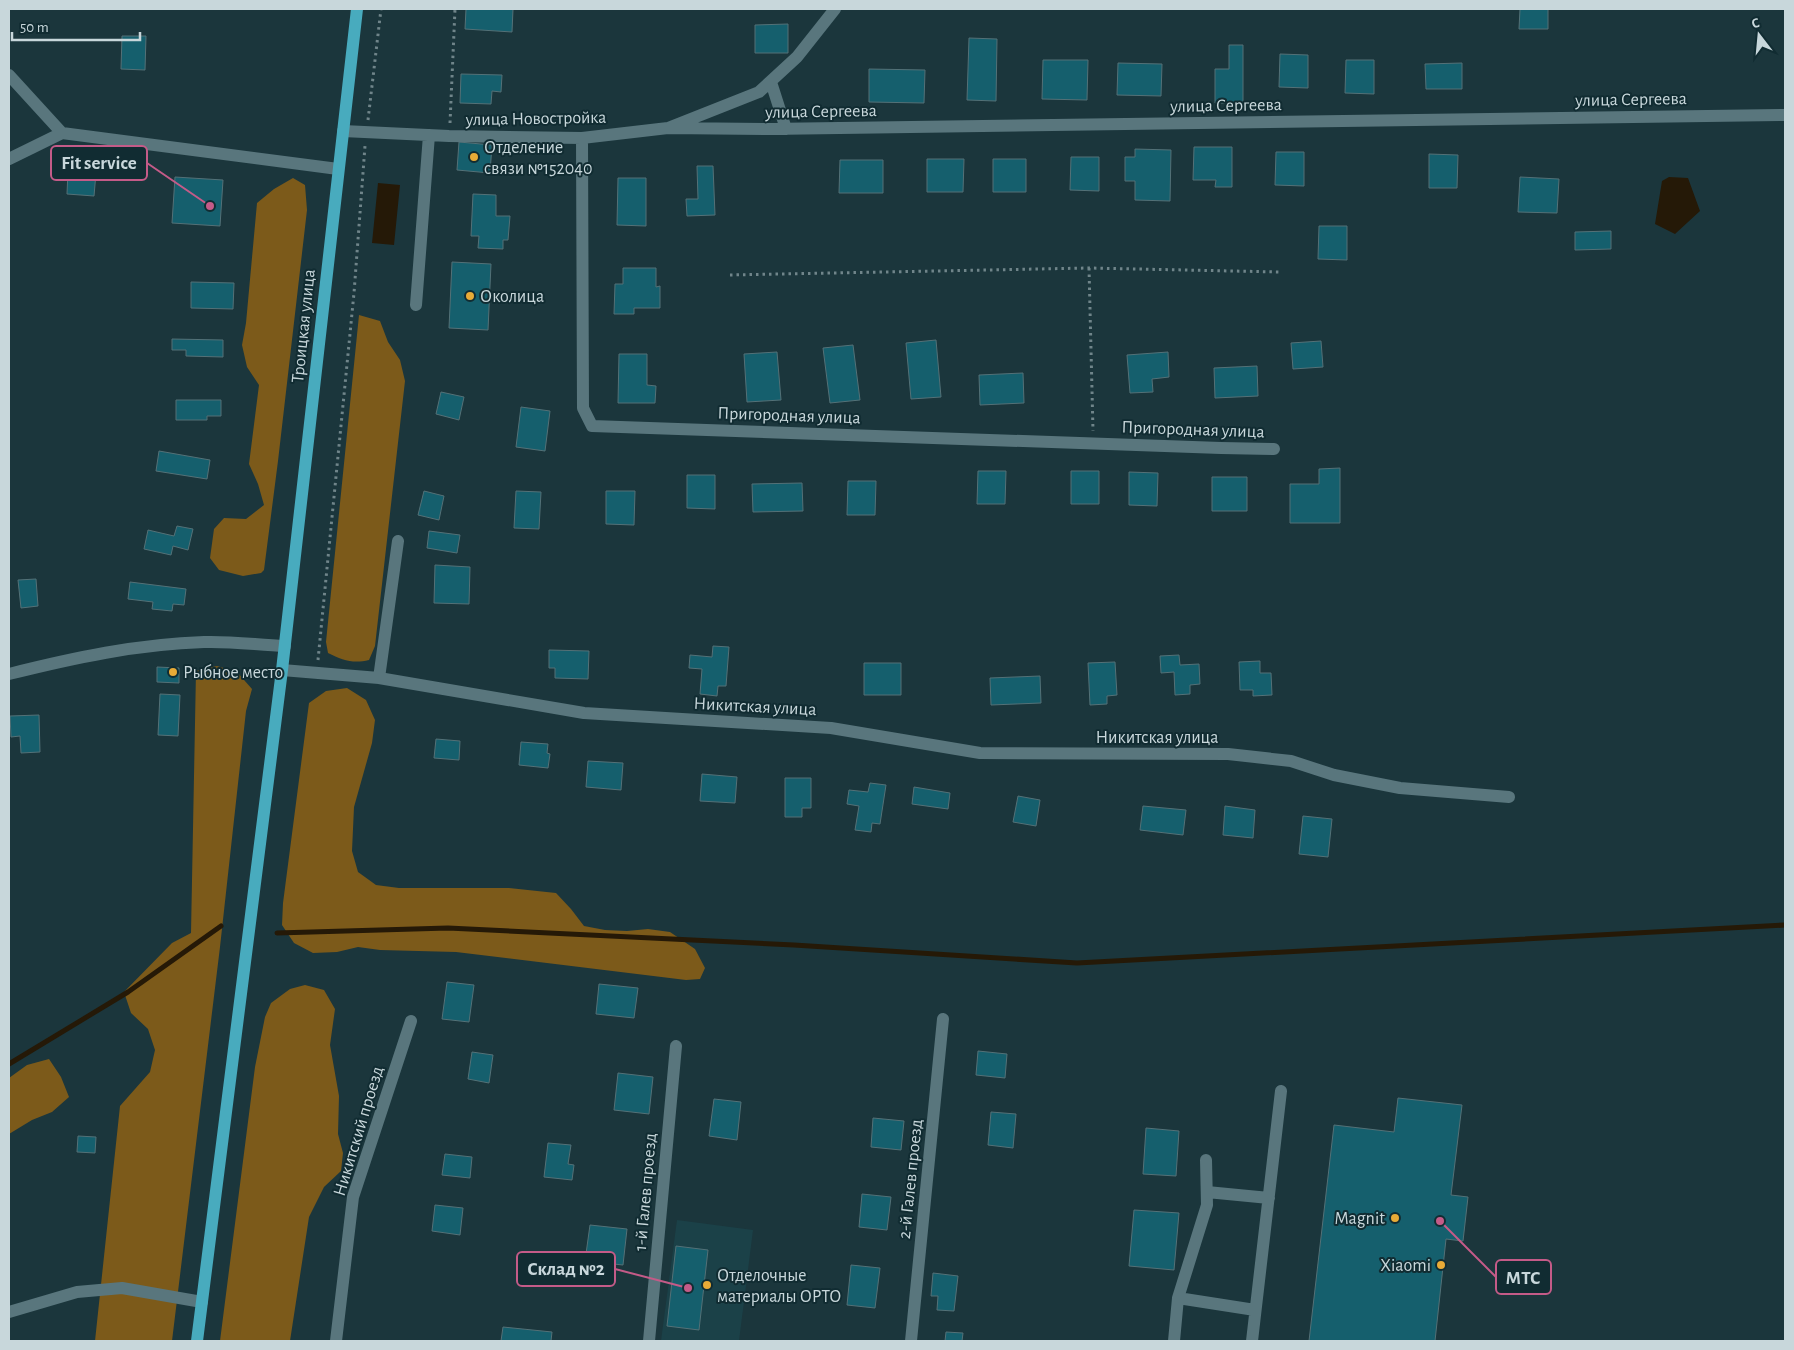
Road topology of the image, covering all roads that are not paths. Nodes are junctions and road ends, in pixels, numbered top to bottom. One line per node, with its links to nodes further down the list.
1 (357, 9): 10 (main road, Троицкая улица)
2 (824, 9): 4 (street)
3 (834, 9): 4 (street, улица Новостройка)
4 (816, 32): 6 (street, улица Новостройка)
5 (9, 75): 11 (street)
6 (771, 82): 8 (street, улица Новостройка); 9 (street)
7 (1785, 114): 9 (street, улица Сергеева)
8 (668, 128): 9 (street, улица Сергеева); 13 (street, улица Новостройка)
9 (786, 129)
10 (343, 131): 12 (street, улица Новостройка); 15 (main road, Троицкая улица)
11 (62, 133): 14 (street); 15 (street)
12 (429, 135): 13 (street, улица Новостройка); 16 (street)
13 (582, 138): 17 (street, Пригородная улица)
14 (9, 159)
15 (338, 169): 19 (main road, Троицкая улица)
16 (416, 305)
17 (1274, 449)
18 (398, 541): 22 (street)
19 (285, 646): 20 (main road, Троицкая улица); 21 (street)
20 (282, 670): 22 (street, Никитская улица); 32 (main road, Троицкая улица)
21 (9, 674)
22 (379, 678): 23 (street, Никитская улица)
23 (1510, 797)
24 (943, 1019): 38 (street, 2-й Галев проезд)
25 (411, 1022): 36 (street, Никитский проезд)
26 (676, 1046): 37 (street, 1-й Галев проезд)
27 (1281, 1091): 30 (street)
28 (1206, 1160): 29 (street)
29 (1207, 1192): 30 (street); 31 (street)
30 (1269, 1198): 33 (street)
31 (1178, 1298): 33 (street); 39 (street)
32 (202, 1302): 34 (street); 35 (main road, Троицкая улица)
33 (1255, 1310): 40 (street)
34 (9, 1312)
35 (197, 1341)
36 (336, 1341)
37 (649, 1341)
38 (912, 1341)
39 (1174, 1341)
40 (1252, 1341)

